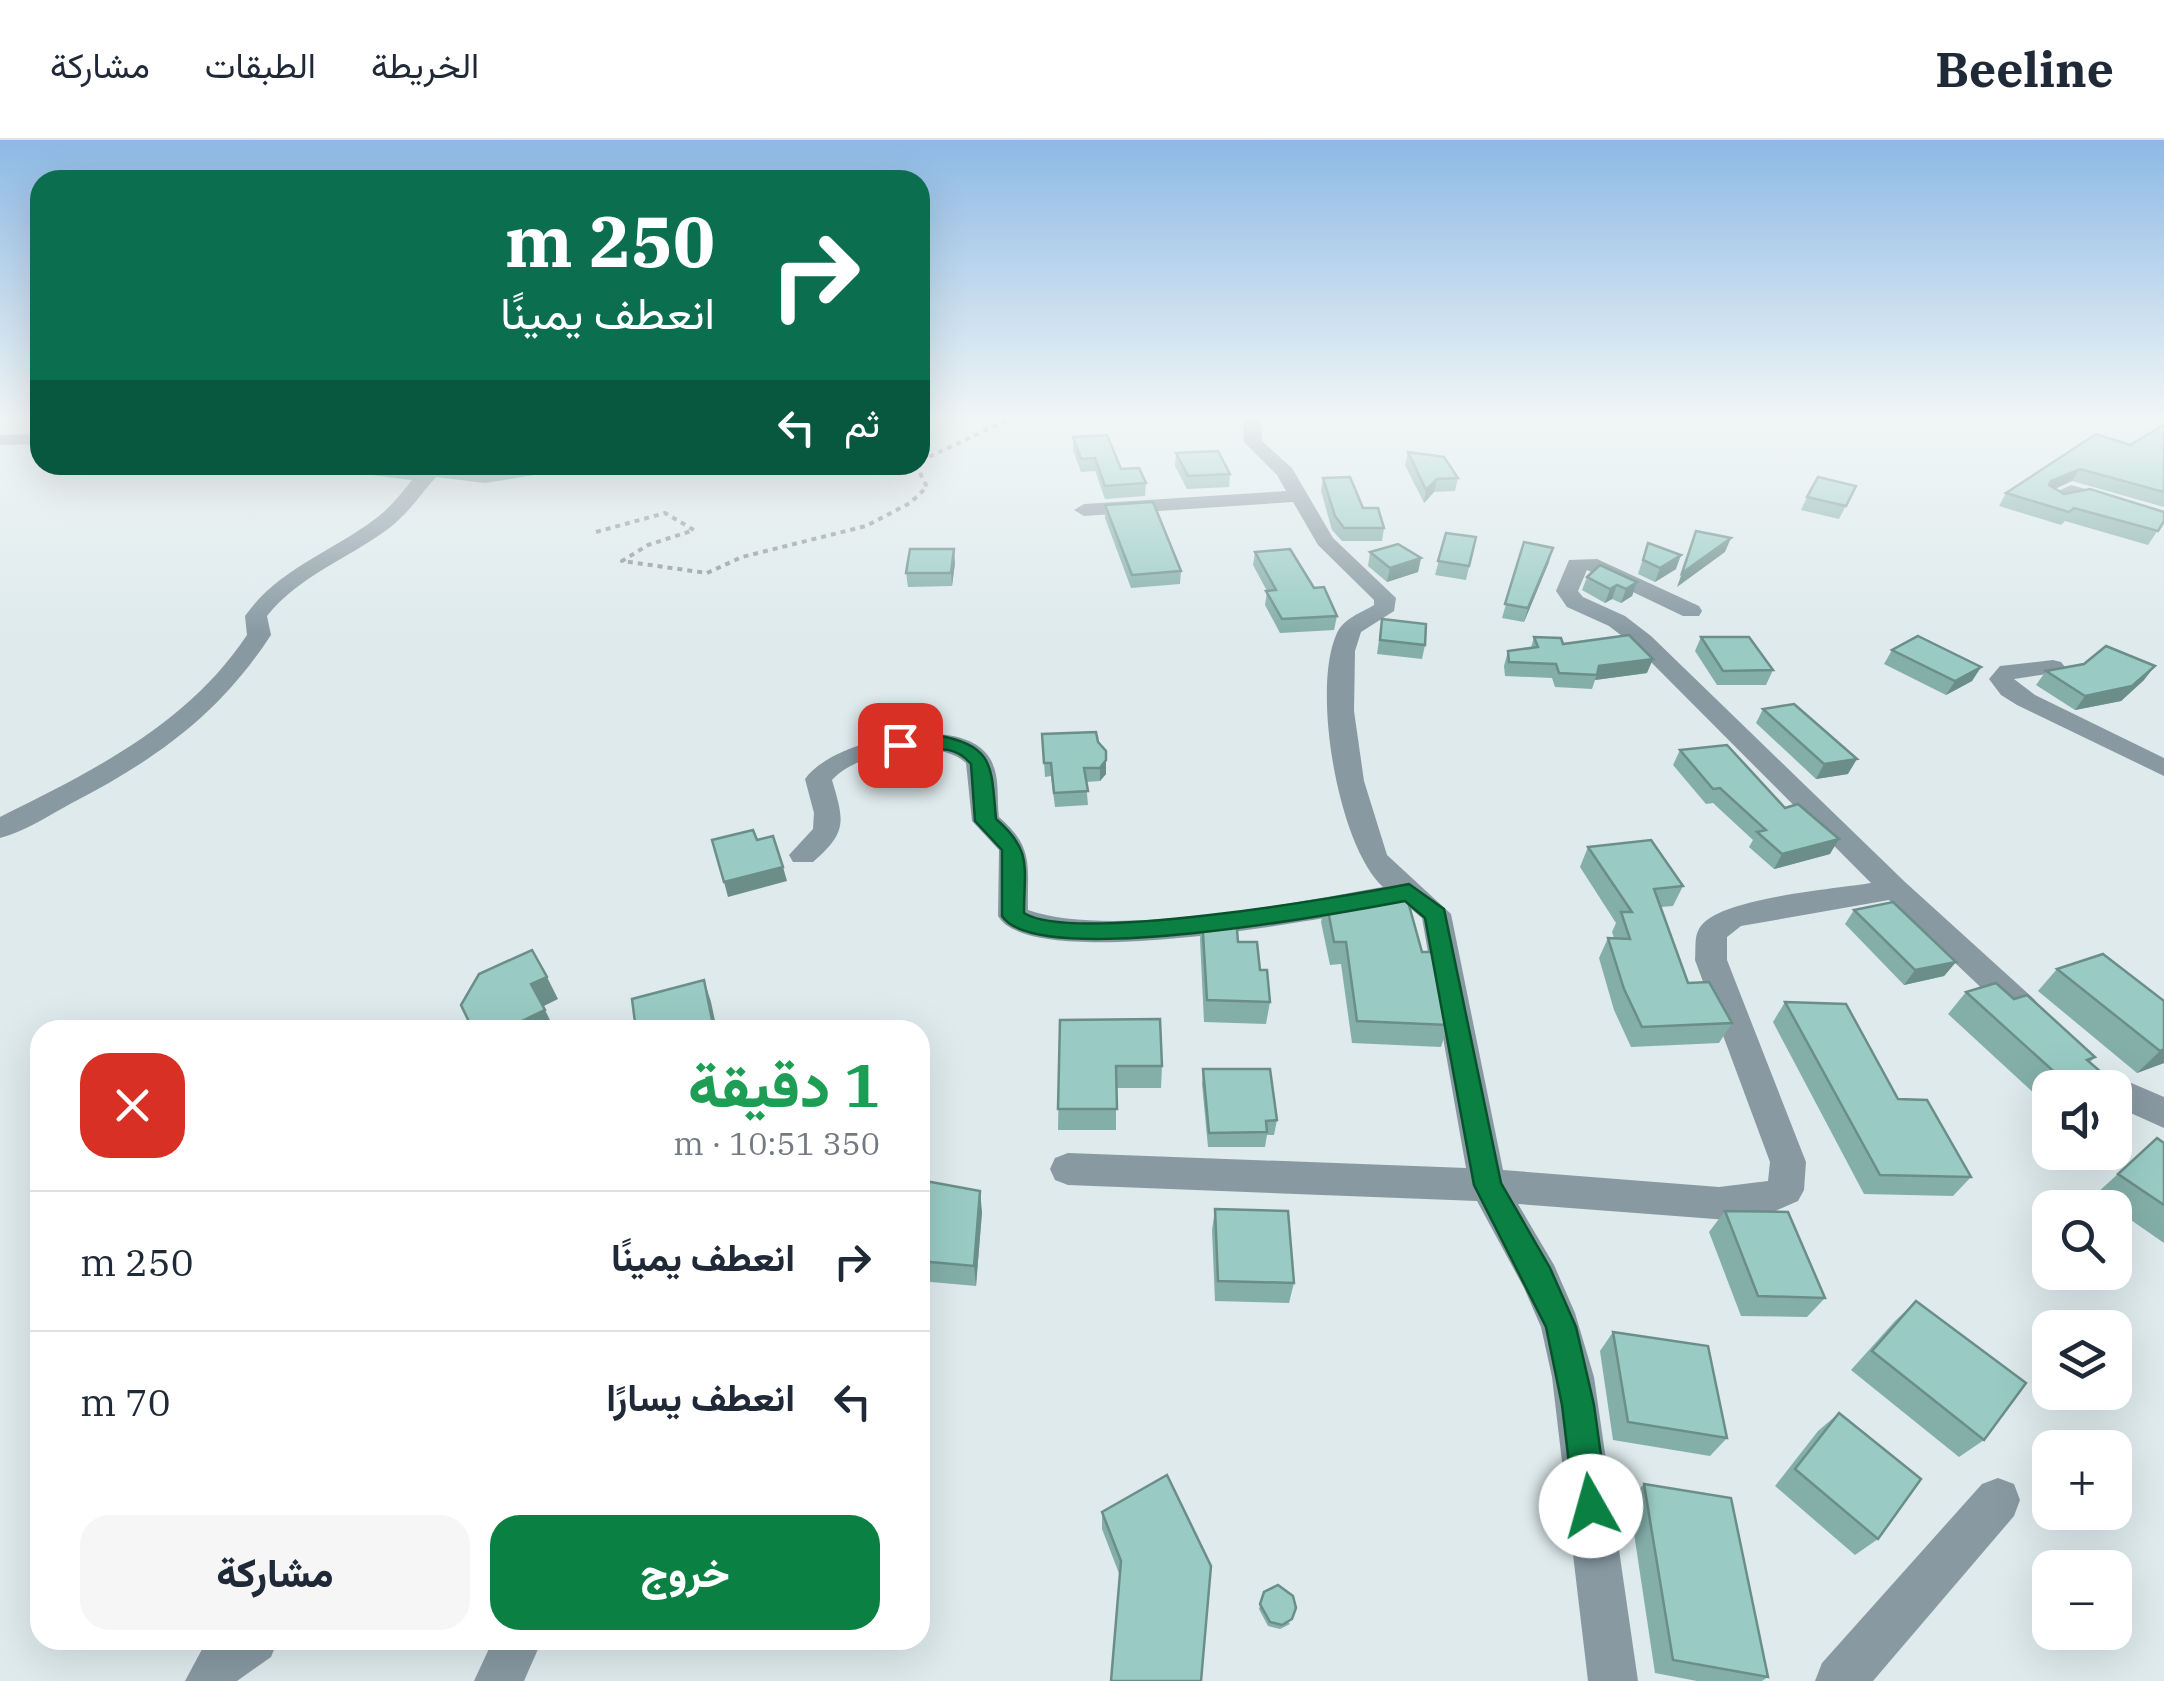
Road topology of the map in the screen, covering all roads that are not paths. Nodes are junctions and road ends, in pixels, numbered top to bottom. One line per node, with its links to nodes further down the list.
1 (412, 491): 10 (street)
2 (1294, 491): 3 (street)
3 (1296, 496): 5 (street); 13 (street)
4 (2055, 498): 6 (street)
5 (1084, 510)
6 (2164, 518)
7 (1691, 611): 12 (street)
8 (2053, 667): 9 (street)
9 (2164, 768)
10 (0, 829)
11 (803, 855): 13 (street)
12 (1895, 889): 14 (street); 18 (street)
13 (1409, 892): 18 (street)
14 (2049, 1032)
15 (2132, 1097): 16 (street)
16 (2164, 1113)
17 (1068, 1169): 18 (street)
18 (1488, 1185): 24 (street)
19 (1998, 1500): 25 (street)
20 (237, 1650): 22 (street)
21 (513, 1650): 23 (street)
22 (210, 1681)
23 (498, 1681)
24 (1613, 1681)
25 (1840, 1681)

